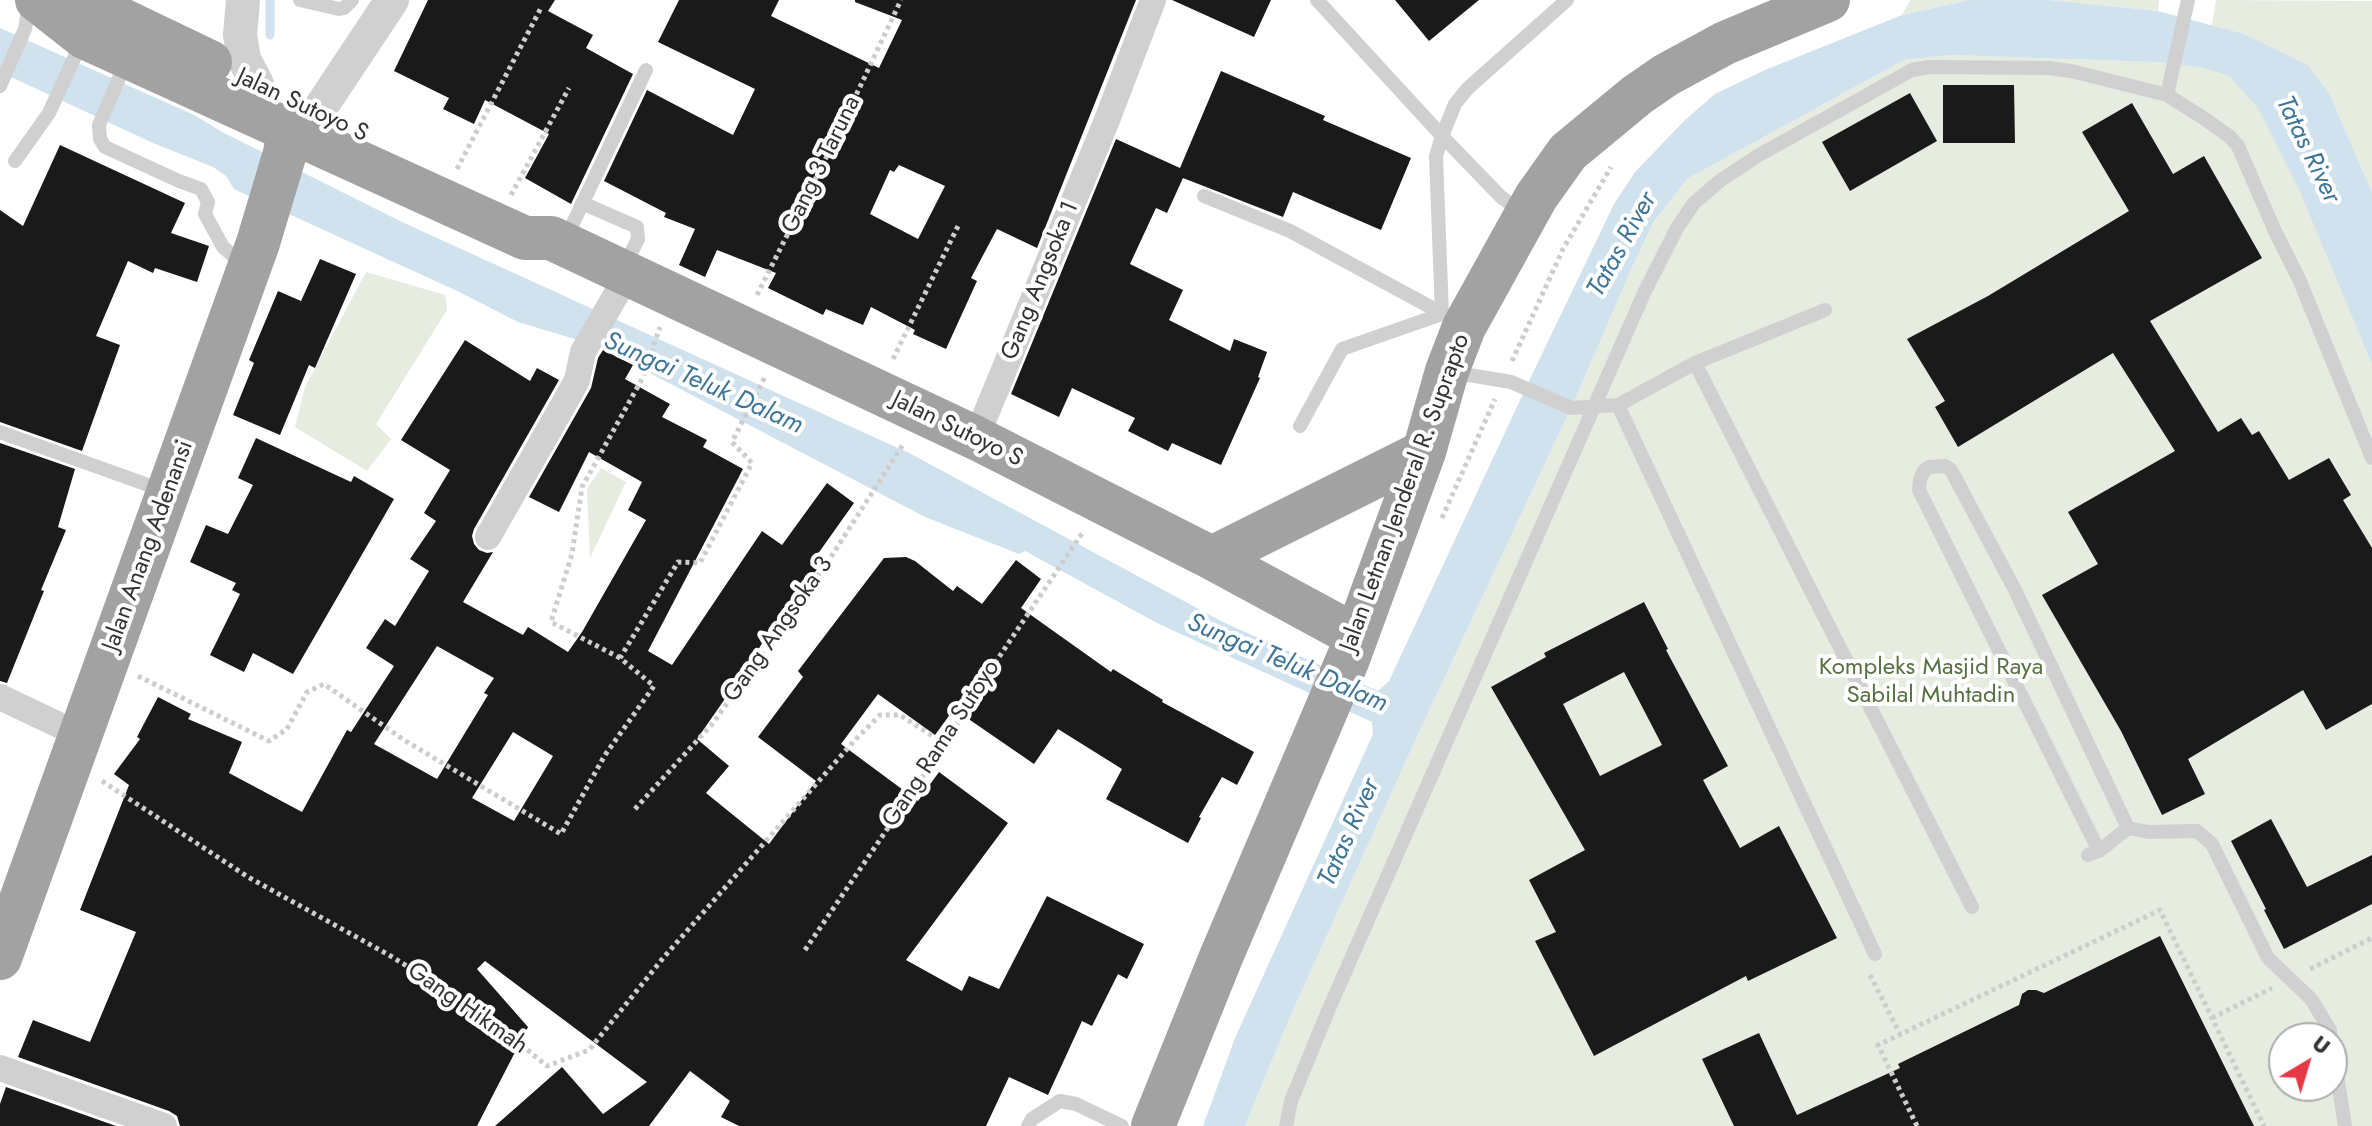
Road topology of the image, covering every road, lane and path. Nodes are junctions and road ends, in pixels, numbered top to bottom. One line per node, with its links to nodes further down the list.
1 (243, 0): 17 (street)
2 (300, 0): 3 (lane)
3 (352, 0)
4 (392, 0): 20 (street)
5 (901, 0): 35 (path, Gang 3 Taruna)
6 (1153, 0): 46 (street, Gang Angsoka 1)
7 (1317, 0): 21 (lane)
8 (1567, 0): 21 (lane)
9 (1811, 3): 28 (highway, Jalan Letnan Jenderal R. Suprapto)
10 (2187, 4): 19 (lane)
11 (542, 6): 24 (path)
12 (33, 8): 13 (highway, Jalan Sutoyo S); 16 (lane); 17 (highway, Jalan Sutoyo S)
13 (80, 47): 14 (highway, Jalan Sutoyo S); 23 (lane)
14 (123, 67): 20 (highway, Jalan Sutoyo S); 31 (lane)
15 (646, 70): 27 (lane)
16 (2, 83)
17 (257, 84): 20 (highway)
18 (569, 88): 26 (path)
19 (2167, 95): 42 (lane); 49 (lane)
20 (297, 132): 24 (highway, Jalan Sutoyo S); 30 (highway, Jalan Sutoyo S); 31 (highway, Jalan Anang Adenansi)
21 (1442, 136): 28 (lane); 34 (lane)
22 (1617, 159): 39 (path)
23 (15, 161)
24 (453, 177): 26 (highway, Jalan Sutoyo S)
25 (1204, 196): 34 (lane)
26 (507, 203): 30 (highway, Jalan Sutoyo S)
27 (582, 203): 30 (lane); 32 (lane)
28 (1526, 216): 34 (highway, Jalan Letnan Jenderal R. Suprapto)
29 (959, 224): 41 (path)
30 (557, 241): 32 (highway, Jalan Sutoyo S)
31 (255, 251): 50 (highway, Jalan Anang Adenansi)
32 (619, 285): 35 (highway, Jalan Sutoyo S); 52 (street)
33 (1825, 310): 37 (lane)
34 (1453, 320): 38 (highway, Jalan Letnan Jenderal R. Suprapto); 44 (lane)
35 (740, 328): 41 (highway, Jalan Sutoyo S)
36 (659, 329): 56 (path)
37 (1695, 363): 43 (lane); 63 (lane)
38 (1447, 371): 39 (lane); 48 (highway, Jalan Letnan Jenderal R. Suprapto)
39 (1503, 380): 42 (lane); 51 (path)
40 (764, 381): 56 (path)
41 (877, 392): 46 (highway, Jalan Sutoyo S)
42 (1593, 405): 43 (lane); 76 (lane)
43 (1618, 405): 65 (lane)
44 (1300, 426)
45 (0, 432): 50 (lane)
46 (976, 438): 54 (highway, Jalan Sutoyo S)
47 (907, 439): 61 (path, Gang Angsoka 3)
48 (1424, 452): 54 (highway); 55 (highway, Jalan Letnan Jenderal R. Suprapto)
49 (2372, 458)
50 (169, 492): 57 (highway, Jalan Anang Adenansi)
51 (1438, 528)
52 (488, 537)
53 (1078, 538): 59 (path, Gang Rama Sutoyo)
54 (1212, 558): 55 (highway, Jalan Sutoyo S)
55 (1352, 648): 75 (highway, Jalan Letnan Jenderal R. Suprapto)
56 (620, 658): 57 (path)
57 (108, 661): 60 (highway, Jalan Anang Adenansi)
58 (0, 697): 60 (street)
59 (945, 744): 60 (path, Gang Hikmah); 64 (path, Gang Rama Sutoyo)
60 (76, 748): 66 (highway, Jalan Anang Adenansi)
61 (635, 809)
62 (2128, 828): 62 (lane); 68 (lane)
63 (1972, 907)
64 (805, 950)
65 (1875, 954)
66 (0, 958)
67 (1869, 972): 69 (path)
68 (2325, 1022)
69 (1900, 1034): 77 (path); 78 (path)
70 (0, 1068): 72 (street)
71 (2341, 1102): 79 (lane)
72 (164, 1126)
73 (1028, 1126): 74 (lane)
74 (1122, 1126)
75 (1153, 1126)
76 (1286, 1126)
77 (1917, 1126)
78 (2264, 1126)
79 (2345, 1126)

